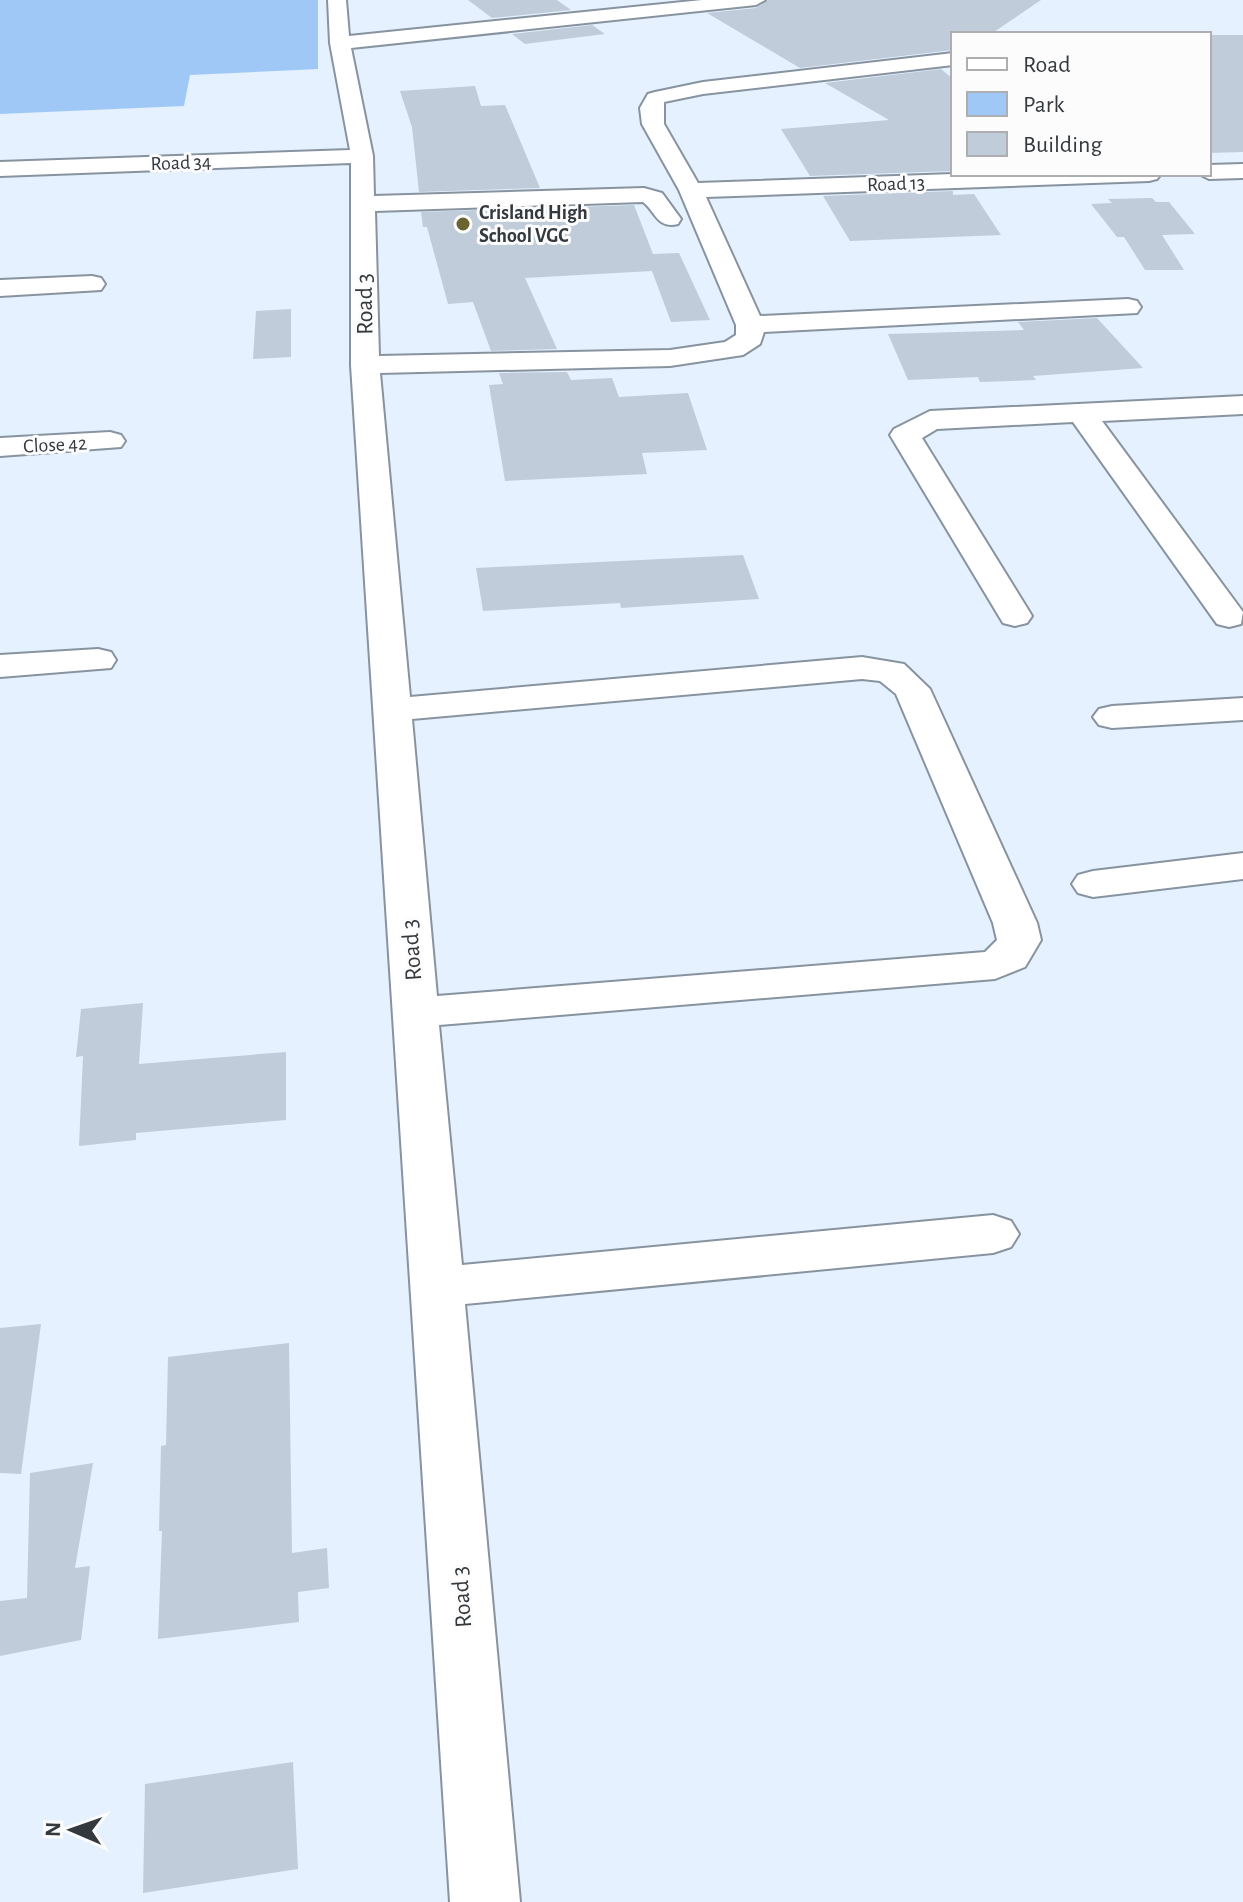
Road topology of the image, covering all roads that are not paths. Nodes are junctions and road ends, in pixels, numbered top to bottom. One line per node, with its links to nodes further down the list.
1 (337, 0): 3 (street, Road 3)
2 (756, 0): 3 (street)
3 (340, 43): 5 (street, Road 3)
4 (951, 59): 8 (street)
5 (362, 156): 6 (street, Road 34); 9 (street, Road 3)
6 (0, 169)
7 (1092, 176): 8 (street, Road 13)
8 (691, 190): 14 (street)
9 (362, 204): 10 (street); 15 (street, Road 3)
10 (669, 219)
11 (92, 284): 12 (street)
12 (0, 288)
13 (1128, 307): 14 (street)
14 (750, 325): 15 (street)
15 (365, 365): 25 (street, Road 3)
16 (1243, 405): 17 (street)
17 (1081, 413): 20 (street); 21 (street)
18 (110, 441): 19 (street, Close 42)
19 (0, 447)
20 (1015, 616)
21 (1229, 617)
22 (98, 660): 23 (street)
23 (0, 666)
24 (1243, 709): 26 (street)
25 (392, 710): 29 (street, Road 3); 29 (street)
26 (1112, 717)
27 (1243, 866): 28 (street)
28 (1093, 884)
29 (415, 1012): 31 (street, Road 3)
30 (993, 1234): 31 (street)
31 (437, 1287): 32 (street, Road 3)
32 (485, 1902)

